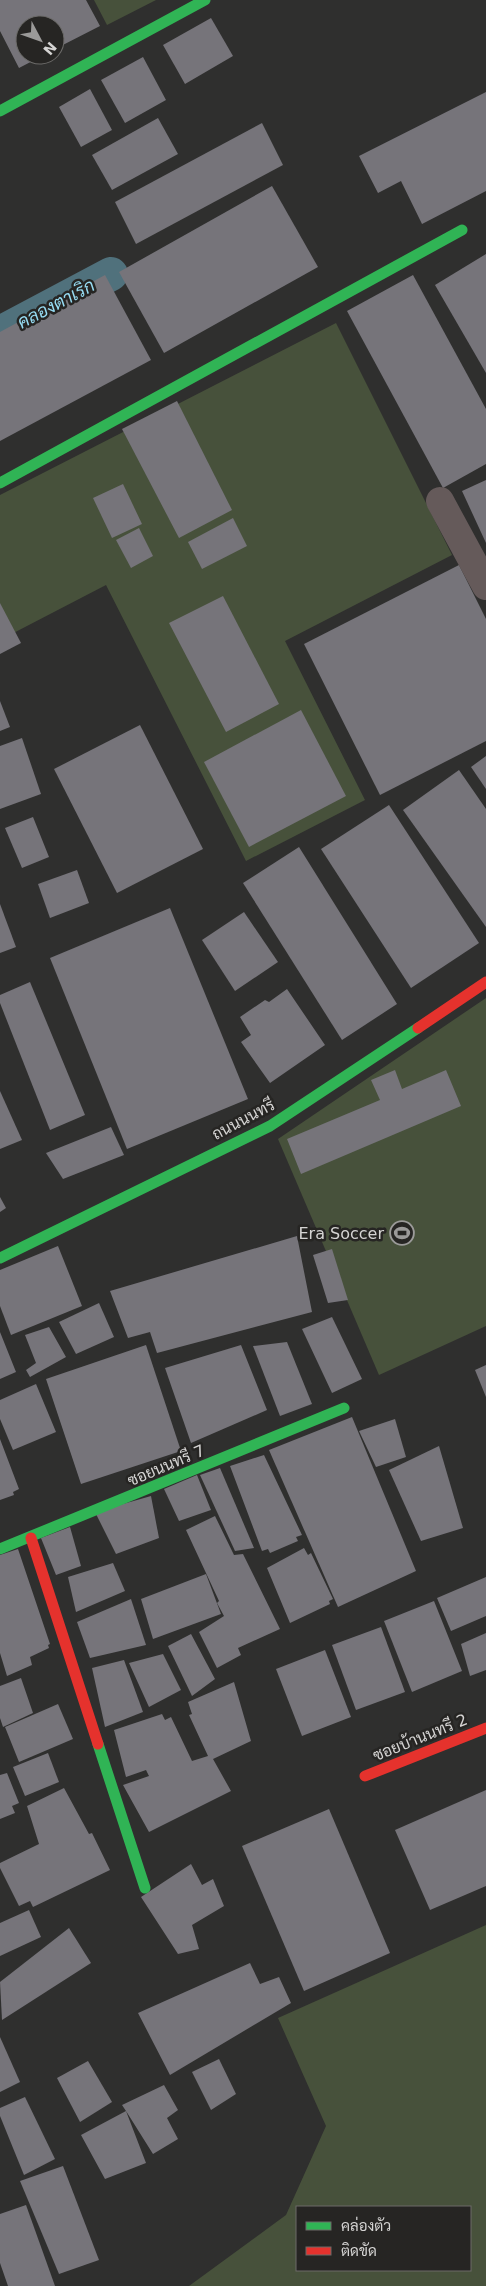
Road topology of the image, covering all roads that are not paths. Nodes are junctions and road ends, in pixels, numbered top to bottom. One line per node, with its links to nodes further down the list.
1 (205, 0): 2 (street)
2 (0, 111)
3 (462, 230): 4 (street)
4 (0, 483)
5 (440, 501): 6 (street)
6 (486, 586)
7 (486, 982): 8 (street, ถนนนนทรี)
8 (0, 1258)
9 (344, 1408): 10 (street, ซอยนนทรี 7)
10 (31, 1538): 11 (street, ซอยนนทรี 7); 14 (street)
11 (0, 1548)
12 (486, 1728): 13 (street, ซอยบ้านนทรี 2)
13 (365, 1776)
14 (145, 1888)

